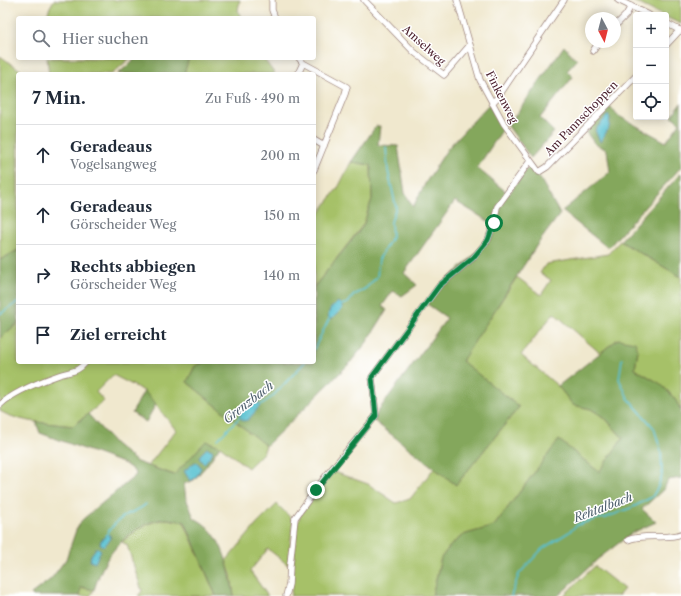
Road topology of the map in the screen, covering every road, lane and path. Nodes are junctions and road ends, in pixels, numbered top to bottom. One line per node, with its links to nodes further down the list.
1 (272, 0): 8 (street)
2 (364, 0): 13 (street, Amselweg)
3 (457, 0): 13 (street, Finkenweg)
4 (564, 0): 20 (street)
5 (618, 0): 6 (street)
6 (631, 6): 7 (street); 9 (street)
7 (643, 12)
8 (274, 16)
9 (621, 20)
10 (669, 25): 11 (street)
11 (681, 31): 12 (street)
12 (669, 42)
13 (470, 45): 20 (street, Finkenweg)
14 (595, 48): 15 (street)
15 (593, 51)
16 (301, 60): 17 (street)
17 (303, 63): 18 (street); 22 (street)
18 (299, 72)
19 (633, 79): 25 (street, Am Pannschoppen)
20 (492, 102): 23 (street, Finkenweg)
21 (316, 141): 22 (street)
22 (324, 146): 24 (street)
23 (530, 161): 25 (street, Finkenweg); 30 (street)
24 (316, 165)
25 (539, 172)
26 (84, 364): 27 (street)
27 (0, 405)
28 (681, 534): 29 (street)
29 (628, 540)
30 (286, 596)

